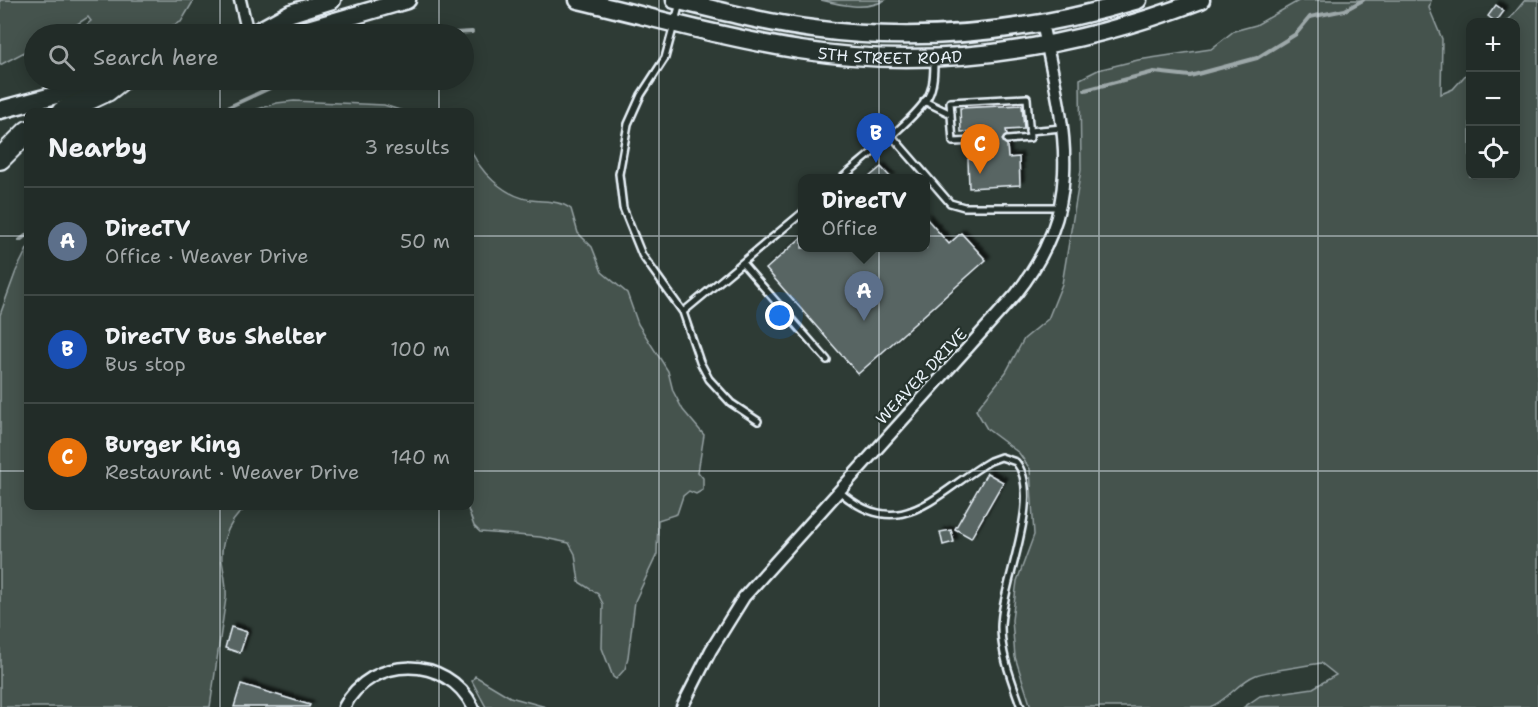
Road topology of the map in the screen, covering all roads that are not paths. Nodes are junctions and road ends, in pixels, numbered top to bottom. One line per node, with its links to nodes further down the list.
1 (240, 0): 10 (street)
2 (332, 0): 11 (main road)
3 (407, 0): 12 (main road)
4 (578, 0): 8 (main road, 5TH STREET ROAD)
5 (1138, 0): 9 (main road, 5TH STREET ROAD)
6 (1201, 0): 13 (main road, 5TH STREET ROAD)
7 (677, 1): 8 (lane); 9 (main road, 5TH STREET ROAD)
8 (675, 23): 14 (main road, 5TH STREET ROAD); 34 (lane)
9 (1042, 23): 13 (street, WEAVER DRIVE)
10 (247, 24)
11 (270, 24)
12 (325, 24)
13 (1047, 46): 14 (main road, 5TH STREET ROAD); 21 (street, WEAVER DRIVE)
14 (934, 57): 17 (lane)
15 (75, 90): 19 (main road)
16 (108, 90): 18 (highway)
17 (924, 101): 20 (lane); 24 (lane)
18 (71, 108)
19 (0, 110)
20 (951, 114): 22 (lane); 26 (lane)
21 (1062, 128): 22 (lane); 31 (street, WEAVER DRIVE)
22 (1029, 131): 25 (lane)
23 (24, 135): 27 (highway)
24 (891, 135): 28 (lane); 29 (lane)
25 (1007, 140)
26 (979, 141)
27 (0, 159)
28 (847, 174)
29 (924, 174)
30 (930, 181): 31 (lane)
31 (1061, 208): 37 (street, WEAVER DRIVE)
32 (798, 216): 33 (lane)
33 (743, 264): 34 (lane); 35 (lane)
34 (683, 312): 36 (lane)
35 (827, 360)
36 (758, 421)
37 (837, 490): 40 (street, WEAVER DRIVE); 41 (lane)
38 (344, 707): 39 (street)
39 (473, 707)
40 (682, 707)
41 (1021, 707)

